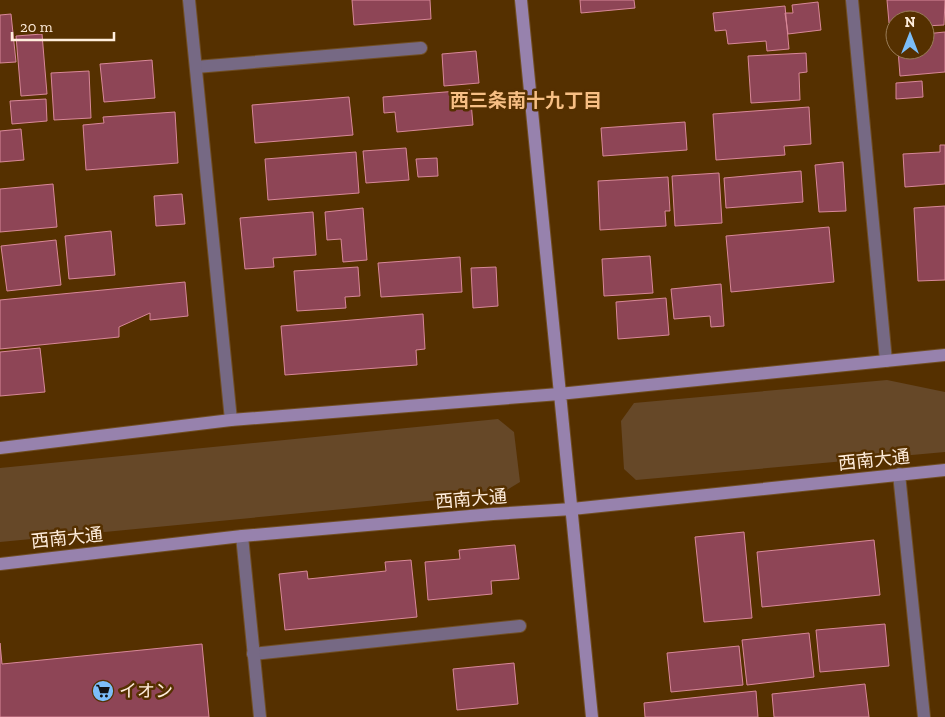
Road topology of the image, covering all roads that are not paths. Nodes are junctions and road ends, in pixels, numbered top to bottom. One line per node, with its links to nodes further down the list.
1 (189, 0): 5 (street)
2 (521, 0): 8 (street)
3 (852, 0): 7 (street)
4 (421, 48): 5 (street)
5 (196, 67): 9 (street)
6 (945, 355): 7 (street)
7 (886, 360): 8 (street)
8 (559, 394): 9 (street); 13 (street)
9 (231, 420): 10 (street)
10 (0, 448)
11 (945, 470): 12 (street, 西南大通)
12 (899, 474): 13 (street, 西南大通); 20 (street)
13 (572, 509): 14 (street, 西南大通); 19 (street)
14 (242, 536): 15 (street, 西南大通); 17 (street)
15 (0, 564)
16 (520, 626): 17 (street)
17 (253, 654): 18 (street)
18 (260, 717)
19 (592, 717)
20 (924, 717)

